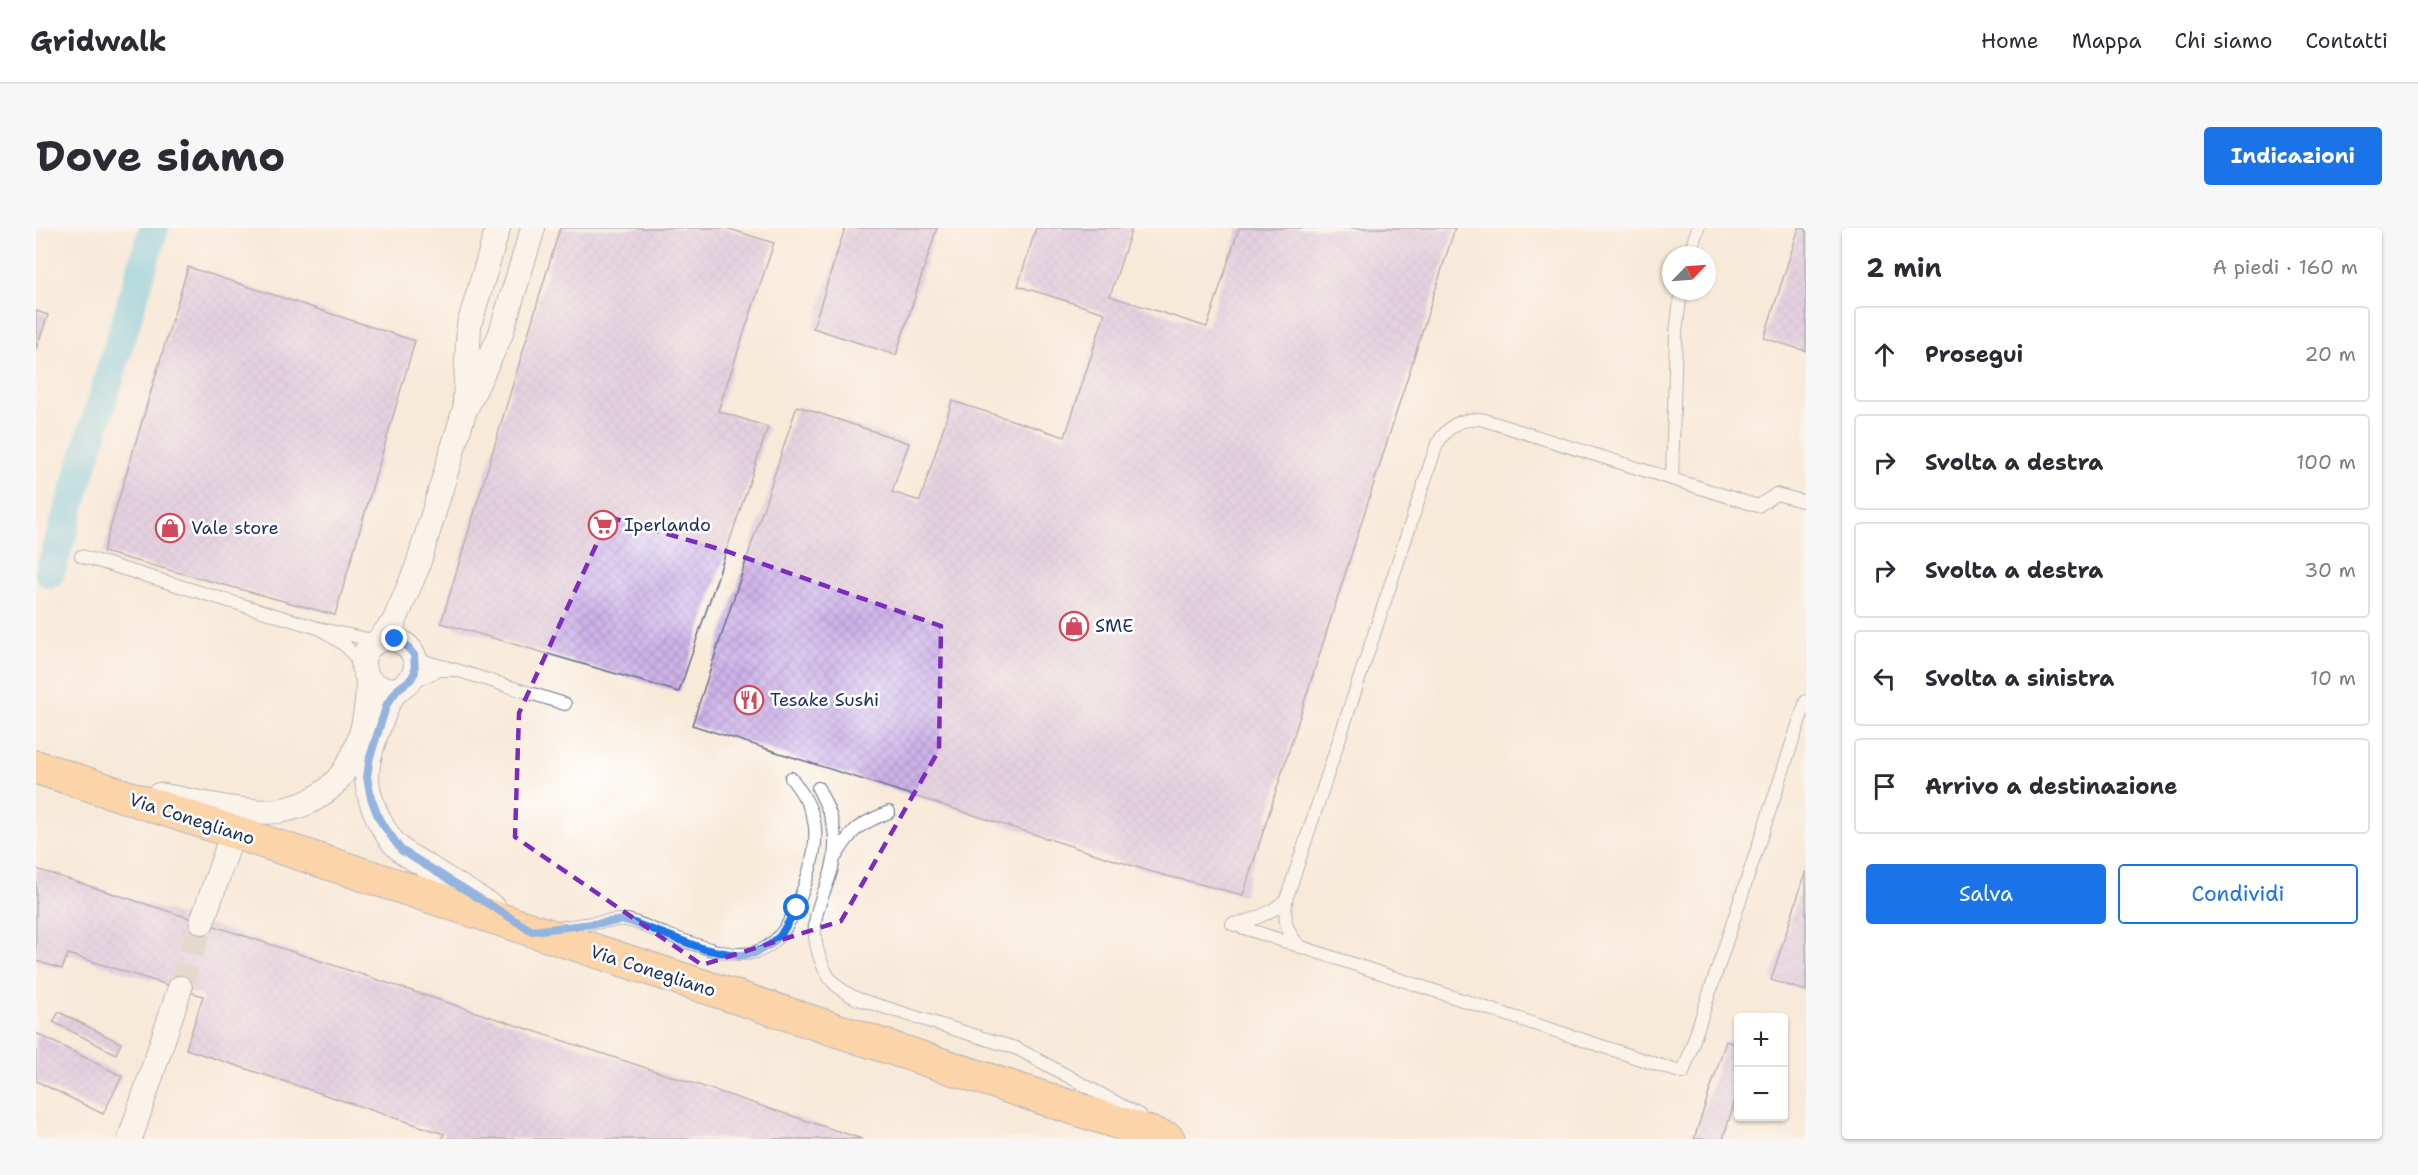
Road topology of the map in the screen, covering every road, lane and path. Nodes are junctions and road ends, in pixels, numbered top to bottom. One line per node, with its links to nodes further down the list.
1 (498, 228): 6 (street)
2 (533, 228): 6 (street)
3 (1698, 228): 4 (lane)
4 (1692, 246)
5 (1680, 300): 7 (lane)
6 (464, 412): 10 (street)
7 (1672, 479): 8 (lane); 26 (lane)
8 (1806, 502)
9 (81, 556): 11 (lane)
10 (417, 568): 12 (street); 13 (street)
11 (321, 629): 12 (lane); 15 (lane)
12 (378, 641): 13 (street); 15 (street)
13 (412, 651): 14 (lane); 16 (street)
14 (456, 670): 16 (lane); 18 (lane)
15 (366, 674): 16 (street); 21 (street)
16 (401, 687): 28 (street)
17 (1806, 701): 29 (lane)
18 (565, 704)
19 (36, 767): 21 (main road, Via Conegliano)
20 (791, 778): 28 (lane)
21 (82, 783): 24 (main road, Via Conegliano)
22 (818, 788): 25 (lane)
23 (889, 812): 25 (lane)
24 (233, 832): 27 (street); 28 (main road, Via Conegliano)
25 (834, 860): 33 (lane)
26 (1286, 900): 29 (lane); 29 (lane)
27 (202, 922)
28 (532, 931): 32 (main road, Via Conegliano)
29 (1301, 947)
30 (180, 988): 31 (street)
31 (130, 1139)
32 (1168, 1139)
33 (1181, 1139)

